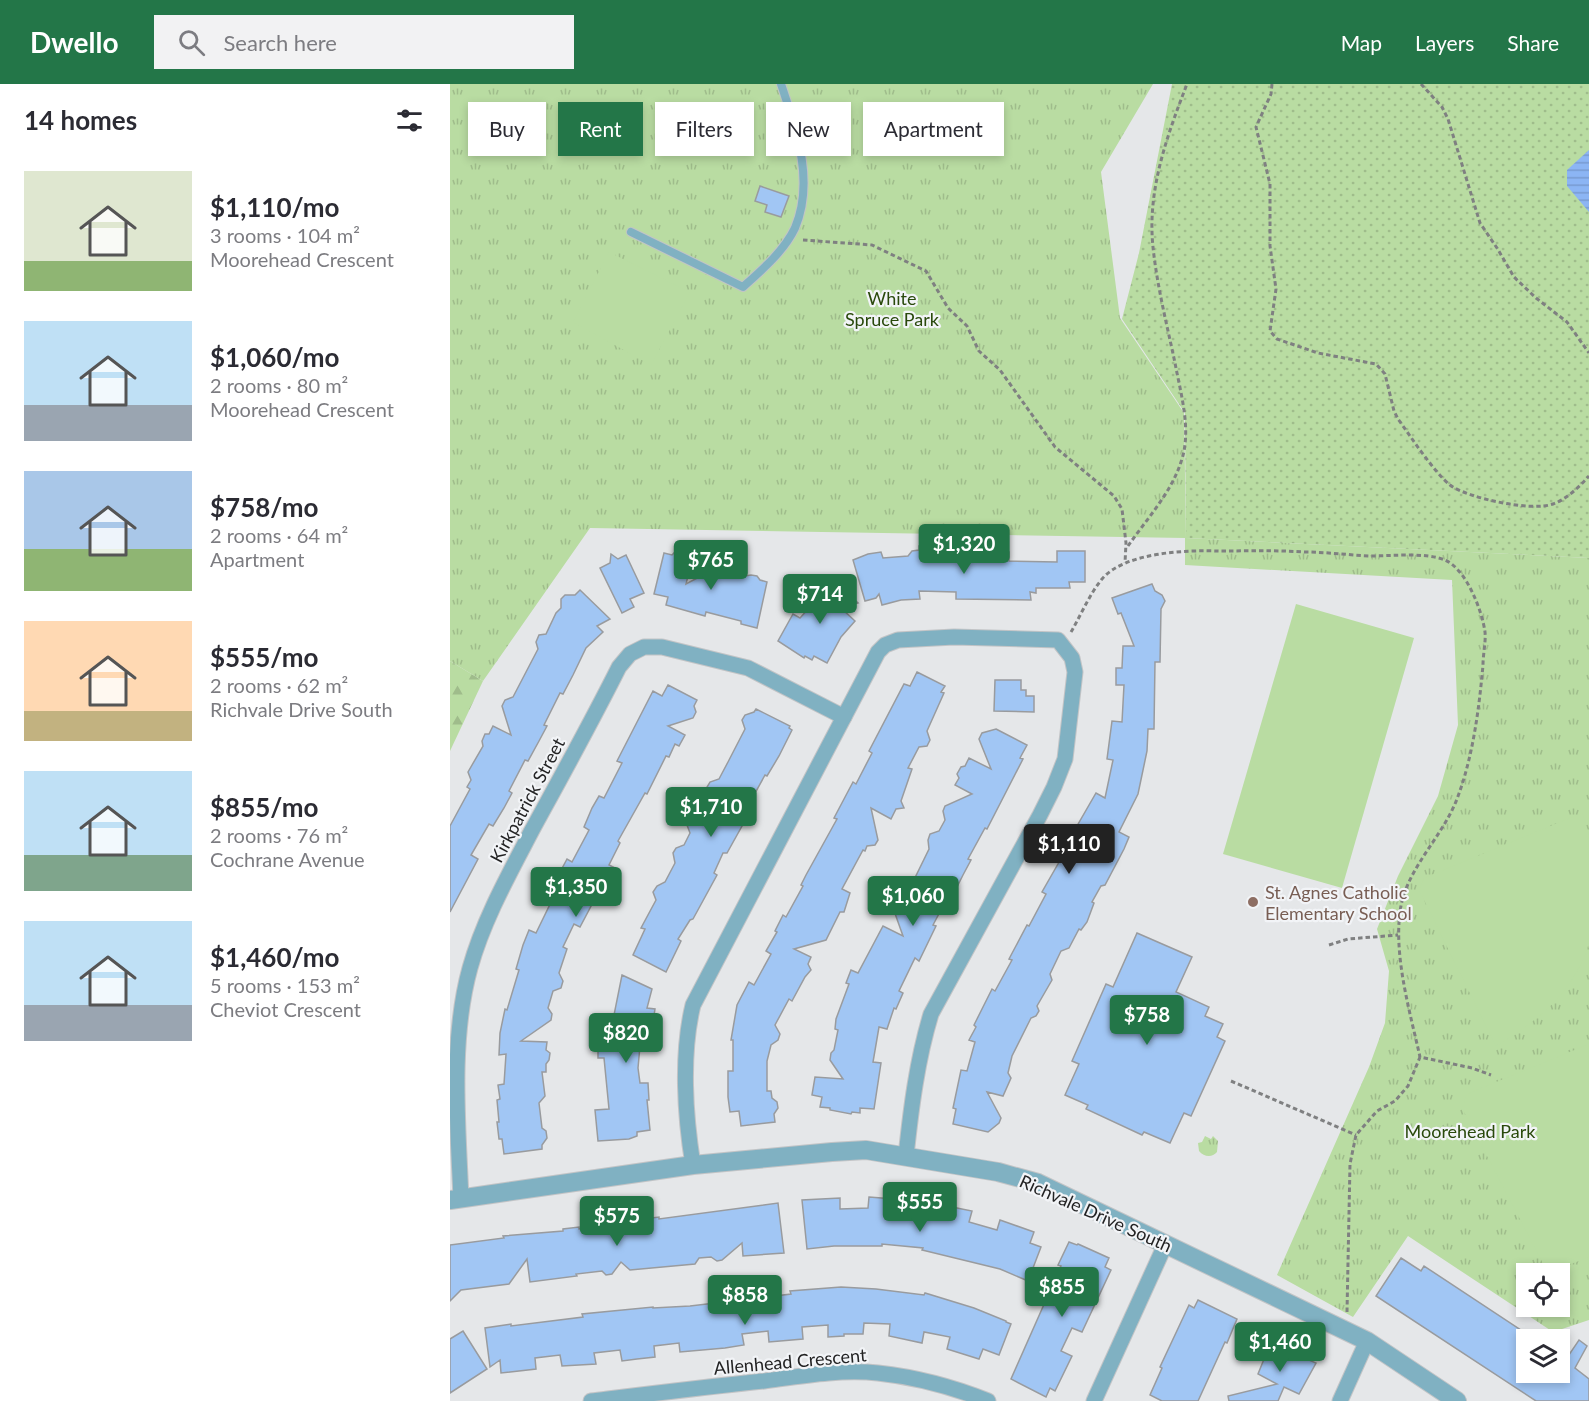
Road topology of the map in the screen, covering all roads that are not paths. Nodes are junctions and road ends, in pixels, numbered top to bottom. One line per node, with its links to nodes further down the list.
1 (781, 84): 2 (lane)
2 (631, 232)
3 (844, 717): 4 (street); 5 (street); 6 (street, Kirkpatrick Street)
4 (906, 1156): 5 (street, Richvale Drive South); 7 (street, Richvale Drive South)
5 (693, 1165): 6 (street, Richvale Drive South)
6 (456, 1200)
7 (1165, 1245): 8 (street, Richvale Drive South); 11 (street)
8 (1367, 1341): 12 (street); 13 (street, Richvale Drive South)
9 (591, 1401): 10 (street, Allenhead Crescent)
10 (988, 1401)
11 (1094, 1401)
12 (1340, 1401)
13 (1457, 1401)

